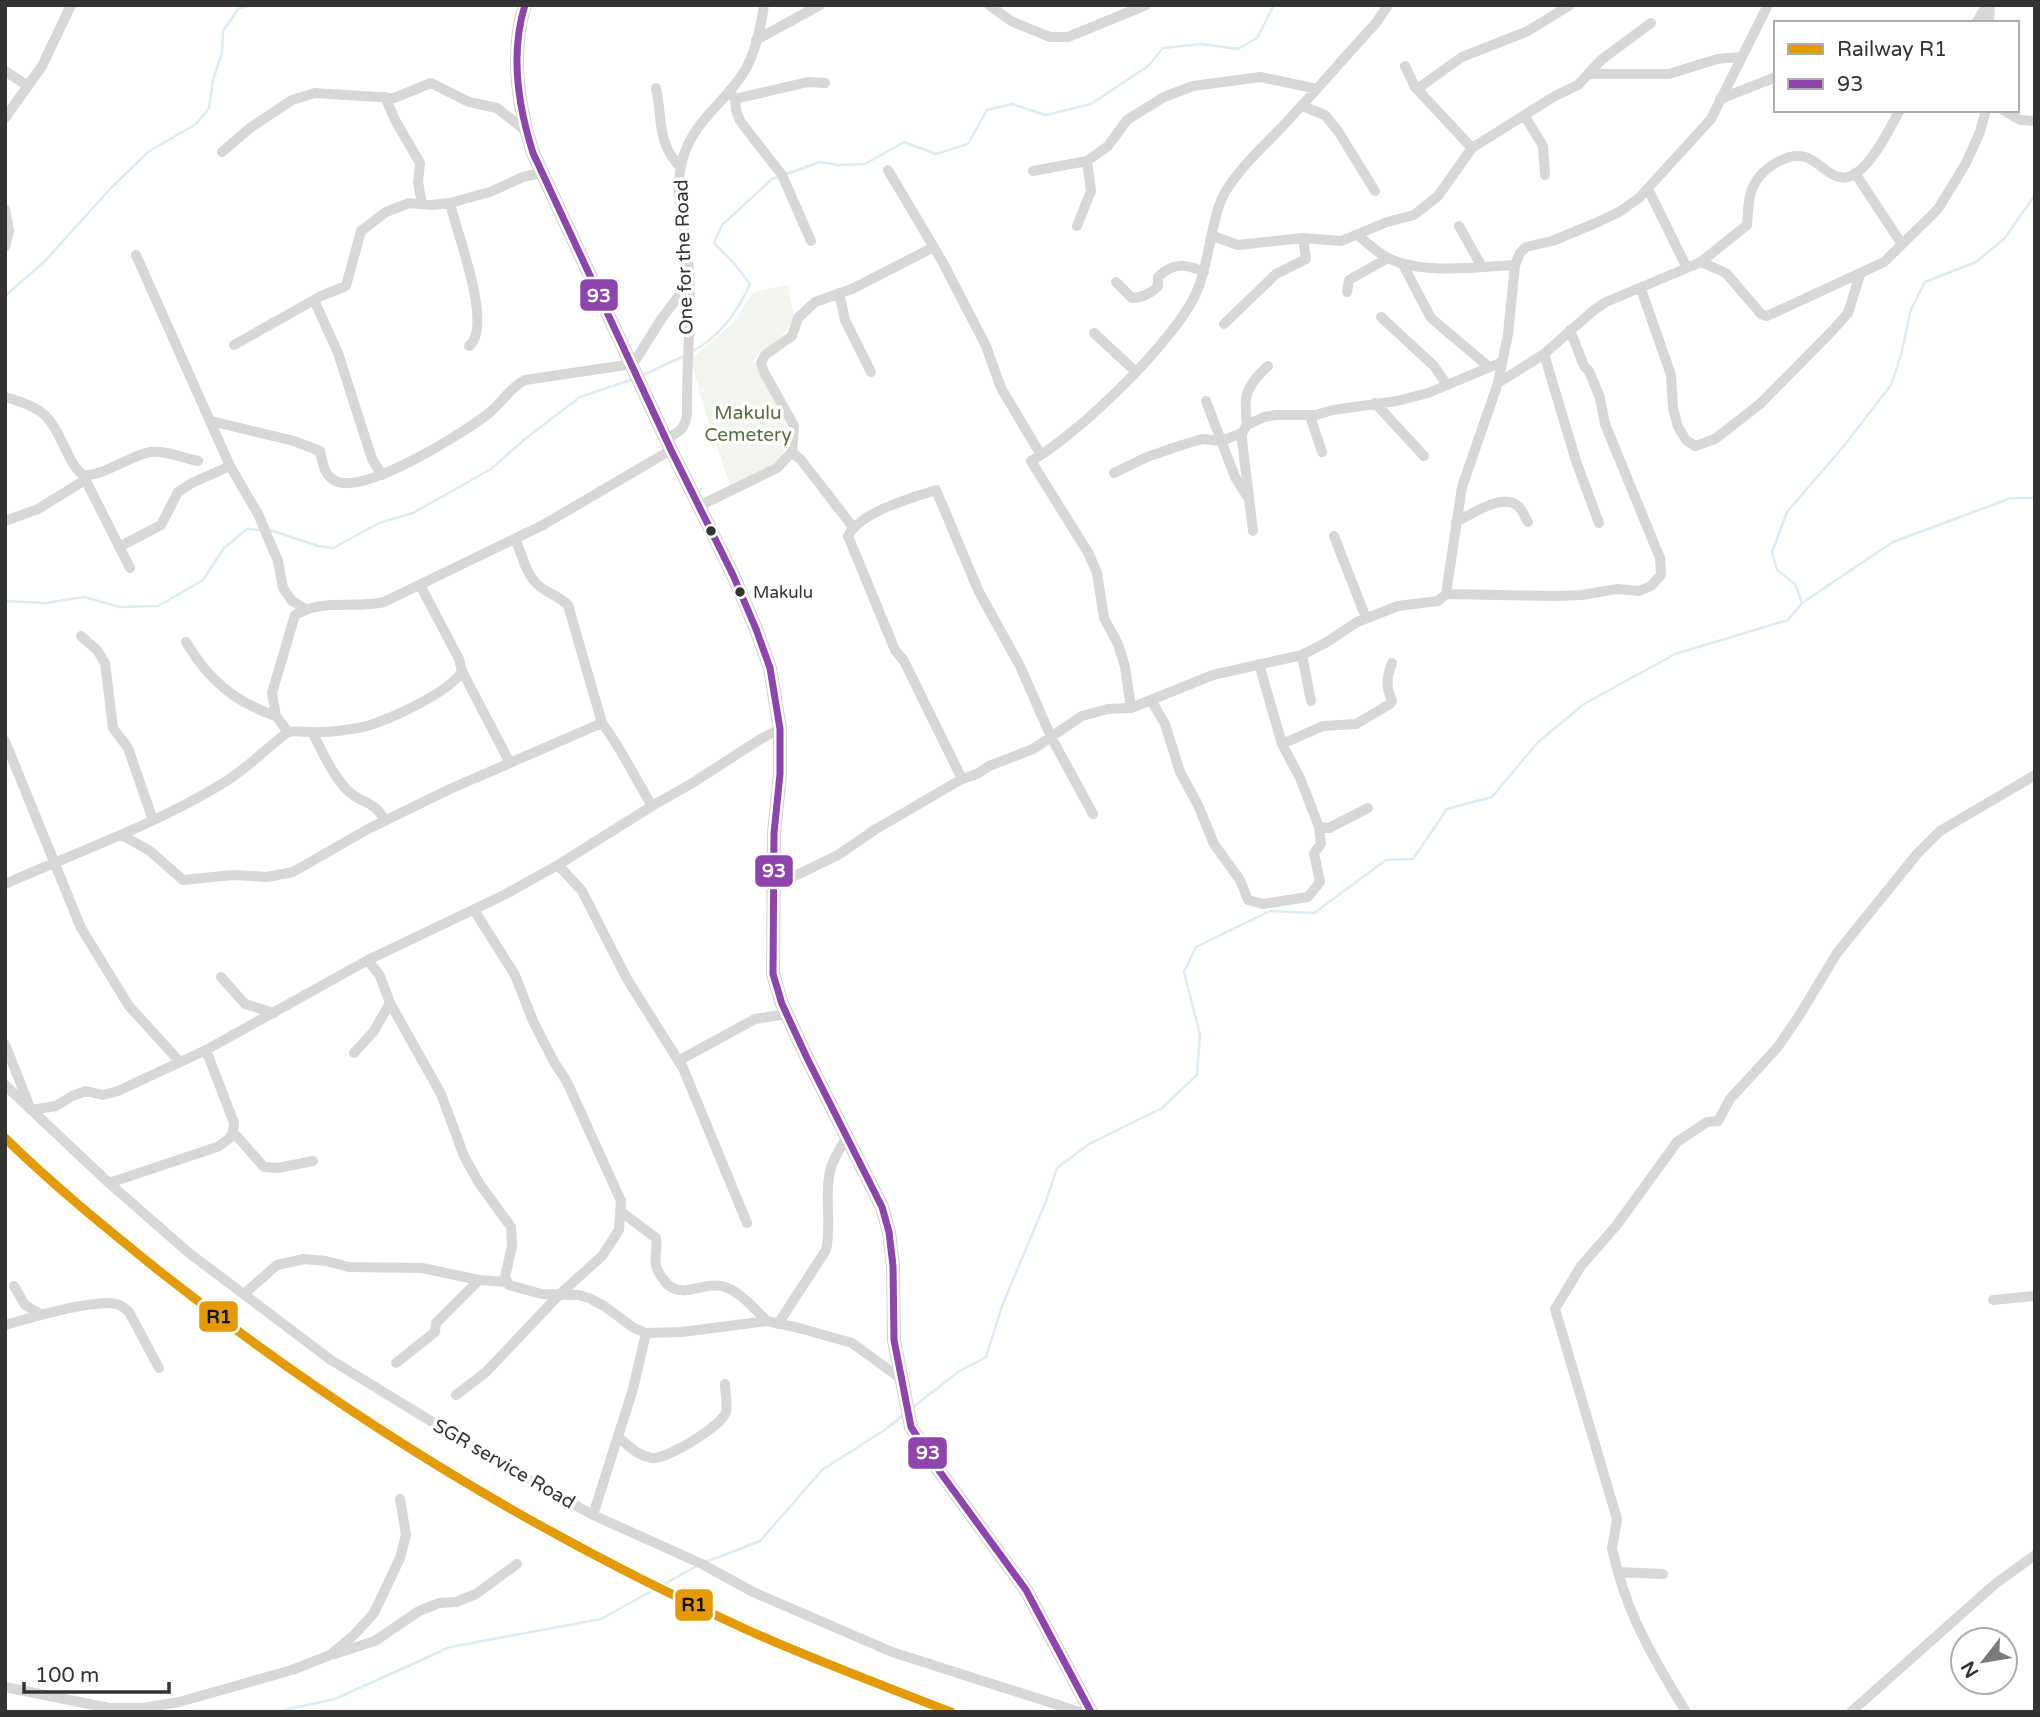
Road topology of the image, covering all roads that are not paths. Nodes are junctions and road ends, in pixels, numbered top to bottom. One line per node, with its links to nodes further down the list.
1 (71, 5): 20 (street)
2 (525, 5): 34 (main road)
3 (764, 5): 13 (street, One for the Road)
4 (820, 5): 13 (street)
5 (989, 5): 6 (street)
6 (1146, 5)
7 (1388, 5): 22 (street)
8 (1570, 5): 23 (street)
9 (1768, 5): 14 (street)
10 (1988, 5): 11 (street)
11 (1977, 21)
12 (1651, 23): 17 (street)
13 (756, 40): 24 (street, One for the Road)
14 (1741, 57): 17 (street); 26 (street)
15 (1405, 66): 23 (street)
16 (5, 71): 20 (street)
17 (1591, 74): 31 (street)
18 (1774, 78): 26 (street)
19 (825, 83): 24 (street)
20 (28, 86): 32 (street)
21 (656, 88): 38 (street)
22 (1317, 89): 27 (street); 37 (street)
23 (1417, 89): 35 (street)
24 (732, 95): 38 (street, One for the Road); 54 (street)
25 (385, 97): 34 (street); 36 (street); 47 (street)
26 (1720, 99): 44 (street)
27 (1302, 106): 45 (street); 52 (street)
28 (1899, 112): 42 (street)
29 (1985, 112): 55 (street)
30 (2006, 112): 33 (street)
31 (1524, 115): 35 (street); 43 (street)
32 (5, 118)
33 (2035, 121)
34 (526, 131): 41 (main road)
35 (1472, 148): 51 (street)
36 (222, 152)
37 (1087, 161): 40 (street); 49 (street)
38 (681, 168): 67 (street, One for the Road)
39 (888, 170): 57 (street)
40 (1033, 171)
41 (541, 173): 46 (street); 85 (main road)
42 (1854, 173): 55 (street); 61 (street)
43 (1545, 175)
44 (1648, 190): 62 (street); 64 (street)
45 (1375, 191)
46 (450, 203): 47 (street); 78 (street)
47 (422, 204): 72 (street)
48 (5, 209): 56 (street)
49 (1077, 226)
50 (1460, 226): 63 (street)
51 (1357, 235): 53 (street); 59 (street)
52 (1213, 236): 53 (street); 65 (street)
53 (1303, 238): 74 (street)
54 (811, 242)
55 (1902, 243): 66 (street)
56 (5, 247)
57 (934, 247): 71 (street); 98 (street)
58 (136, 254): 92 (street)
59 (1388, 258): 60 (street); 70 (street)
60 (1402, 262): 63 (street); 82 (street)
61 (1701, 262): 64 (street); 66 (street)
62 (1515, 265): 63 (street); 80 (street)
63 (1482, 267)
64 (1687, 268): 69 (street)
65 (1204, 272): 68 (street); 84 (street)
66 (1860, 275): 69 (street)
67 (689, 282): 85 (street); 95 (street, One for the Road)
68 (1116, 282)
69 (1641, 289): 75 (street)
70 (1347, 292)
71 (839, 293): 83 (street); 96 (street)
72 (314, 300): 77 (street); 103 (street)
73 (1381, 317): 87 (street)
74 (1224, 324)
75 (1570, 330): 79 (street); 118 (street)
76 (1094, 333): 84 (street)
77 (234, 345)
78 (469, 346)
79 (1544, 354): 86 (street); 110 (street)
80 (1502, 362): 82 (street); 86 (street)
81 (1268, 366): 93 (street)
82 (1489, 367): 87 (street)
83 (871, 372)
84 (1136, 372): 98 (street)
85 (637, 373): 95 (main road); 103 (street)
86 (1498, 383): 108 (street)
87 (1447, 385): 90 (street)
88 (5, 397): 104 (street)
89 (1206, 401): 94 (street)
90 (1375, 403): 91 (street); 99 (street)
91 (1310, 416): 93 (street); 97 (street)
92 (211, 421): 101 (street); 103 (street)
93 (1245, 429): 94 (street); 105 (street)
94 (1221, 441): 102 (street); 105 (street)
95 (669, 444): 106 (main road); 114 (street)
96 (792, 452): 106 (street); 111 (street)
97 (1322, 452)
98 (1041, 456): 129 (street)
99 (1424, 456)
100 (198, 461): 104 (street)
101 (230, 466): 115 (street); 119 (street)
102 (1114, 473)
103 (382, 475)
104 (84, 477): 107 (street); 115 (street)
105 (1249, 500): 112 (street)
106 (699, 506): 132 (main road)
107 (5, 521)
108 (1456, 522): 109 (street); 118 (street)
109 (1528, 522)
110 (1599, 523)
111 (853, 527): 135 (street); 140 (street)
112 (1253, 531)
113 (1334, 536): 120 (street)
114 (515, 539): 117 (street); 131 (street)
115 (119, 547): 116 (street)
116 (130, 568)
117 (420, 585): 119 (street); 126 (street)
118 (1446, 594): 120 (street)
119 (306, 609): 130 (street)
120 (1366, 618): 123 (street)
121 (81, 636): 144 (street)
122 (186, 642): 130 (street)
123 (1302, 655): 125 (street); 128 (street)
124 (1392, 663): 137 (street)
125 (1259, 664): 127 (street); 137 (street)
126 (462, 671): 134 (street); 138 (street)
127 (1151, 700): 129 (street); 146 (street)
128 (1311, 701)
129 (1131, 708): 135 (street)
130 (276, 716): 133 (street)
131 (602, 723): 138 (street); 141 (street)
132 (780, 729): 141 (street); 151 (main road)
133 (288, 732): 134 (street); 144 (street)
134 (312, 732): 145 (street)
135 (1051, 737): 140 (street); 143 (street)
136 (5, 741): 148 (street)
137 (1283, 744): 146 (street)
138 (510, 763): 145 (street)
139 (2035, 775): 192 (street)
140 (962, 779): 151 (street)
141 (652, 806): 149 (street)
142 (1368, 808): 146 (street)
143 (1093, 814)
144 (153, 820): 147 (street)
145 (385, 821): 147 (street)
146 (1319, 827)
147 (122, 835): 148 (street)
148 (55, 862): 150 (street); 162 (street)
149 (558, 865): 152 (street); 161 (street)
150 (5, 884)
151 (773, 884): 157 (main road)
152 (474, 910): 153 (street); 169 (street)
153 (368, 960): 155 (street); 156 (street)
154 (220, 977): 156 (street)
155 (390, 1003): 160 (street); 172 (street)
156 (274, 1013): 159 (street)
157 (787, 1014): 161 (street); 166 (main road)
158 (5, 1044): 164 (street)
159 (206, 1050): 162 (street); 165 (street)
160 (354, 1053)
161 (678, 1061): 170 (street)
162 (180, 1062): 164 (street)
163 (5, 1085): 164 (street, SGR service Road)
164 (31, 1110): 168 (street, SGR service Road)
165 (234, 1133): 167 (street); 168 (street)
166 (848, 1135): 179 (street); 184 (main road)
167 (313, 1161)
168 (109, 1183): 174 (street, SGR service Road)
169 (620, 1211): 175 (street); 179 (street)
170 (747, 1223)
171 (479, 1280): 172 (street); 174 (street); 182 (street)
172 (506, 1282): 175 (street)
173 (14, 1286): 178 (street)
174 (244, 1294): 189 (street, SGR service Road)
175 (560, 1294): 181 (street); 186 (street)
176 (2035, 1296): 177 (street)
177 (1993, 1300)
178 (41, 1315): 180 (street); 183 (street)
179 (773, 1322): 181 (street); 184 (street)
180 (5, 1325)
181 (646, 1333): 187 (street)
182 (396, 1363)
183 (159, 1368)
184 (900, 1378): 197 (main road)
185 (725, 1384): 187 (street)
186 (456, 1395)
187 (619, 1438): 189 (street)
188 (400, 1499): 194 (street)
189 (593, 1515): 196 (street, SGR service Road)
190 (2035, 1555): 199 (street)
191 (517, 1564): 194 (street)
192 (1618, 1572): 193 (street); 198 (street)
193 (1663, 1574)
194 (330, 1655): 195 (street)
195 (5, 1687)
196 (1080, 1712)
197 (1091, 1712)
198 (1686, 1712)
199 (1851, 1712)

